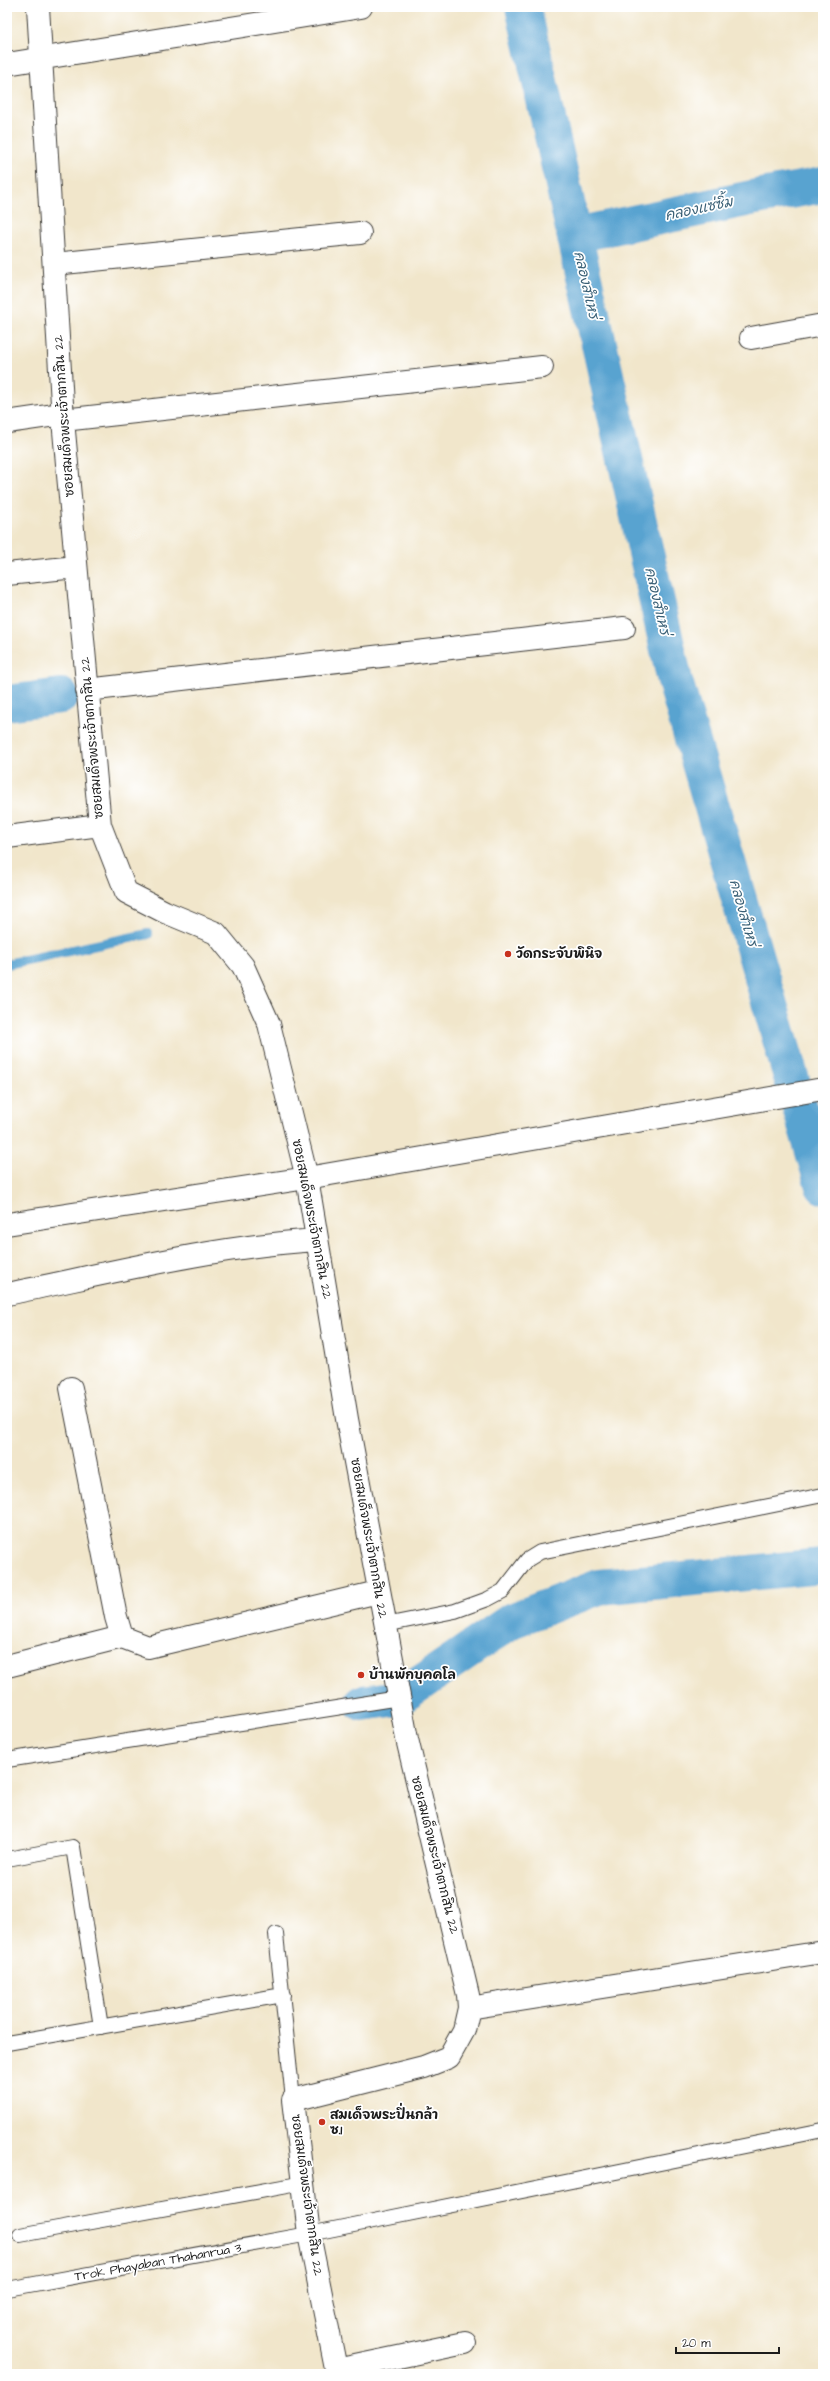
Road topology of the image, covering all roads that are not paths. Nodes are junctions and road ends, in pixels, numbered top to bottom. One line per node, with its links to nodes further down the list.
1 (38, 7): 3 (street, ซอยสมเด็จพระเจ้าตากสิน 22)
2 (362, 7): 3 (street)
3 (42, 59): 4 (street); 6 (street, ซอยสมเด็จพระเจ้าตากสิน 22)
4 (7, 64)
5 (360, 233): 6 (street)
6 (54, 264): 10 (street, ซอยสมเด็จพระเจ้าตากสิน 22)
7 (823, 325): 8 (street)
8 (751, 338)
9 (542, 367): 10 (street)
10 (63, 417): 11 (street); 12 (street, ซอยสมเด็จพระเจ้าตากสิน 22)
11 (7, 422)
12 (76, 567): 13 (street); 15 (street, ซอยสมเด็จพระเจ้าตากสิน 22)
13 (7, 574)
14 (624, 628): 15 (street)
15 (88, 690): 16 (street, ซอยสมเด็จพระเจ้าตากสิน 22)
16 (100, 825): 17 (street); 19 (street, ซอยสมเด็จพระเจ้าตากสิน 22)
17 (7, 837)
18 (823, 1089): 19 (street)
19 (306, 1178): 20 (street); 21 (street, ซอยสมเด็จพระเจ้าตากสิน 22)
20 (7, 1224)
21 (316, 1240): 22 (street); 25 (street, ซอยสมเด็จพระเจ้าตากสิน 22)
22 (7, 1294)
23 (71, 1388): 27 (street)
24 (823, 1494): 26 (lane)
25 (378, 1592): 26 (street, ซอยสมเด็จพระเจ้าตากสิน 22); 27 (street)
26 (385, 1625): 29 (street, ซอยสมเด็จพระเจ้าตากสิน 22)
27 (122, 1637): 28 (street)
28 (7, 1666)
29 (399, 1698): 30 (lane); 35 (street, ซอยสมเด็จพระเจ้าตากสิน 22)
30 (7, 1760)
31 (7, 1859): 36 (lane)
32 (276, 1934): 34 (lane)
33 (823, 1952): 35 (street)
34 (283, 1995): 36 (lane); 38 (lane)
35 (469, 2008): 38 (street, ซอยสมเด็จพระเจ้าตากสิน 22)
36 (101, 2027): 37 (lane)
37 (7, 2043)
38 (293, 2100): 40 (street, ซอยสมเด็จพระเจ้าตากสิน 22)
39 (823, 2130): 41 (lane, Trok Phayaban Thahanrua 3)
40 (304, 2183): 41 (street, ซอยสมเด็จพระเจ้าตากสิน 22); 42 (lane)
41 (309, 2234): 43 (lane, Trok Phayaban Thahanrua 3); 45 (street, ซอยสมเด็จพระเจ้าตากสิน 22)
42 (20, 2235)
43 (7, 2289)
44 (465, 2343): 45 (street)
45 (337, 2372)

